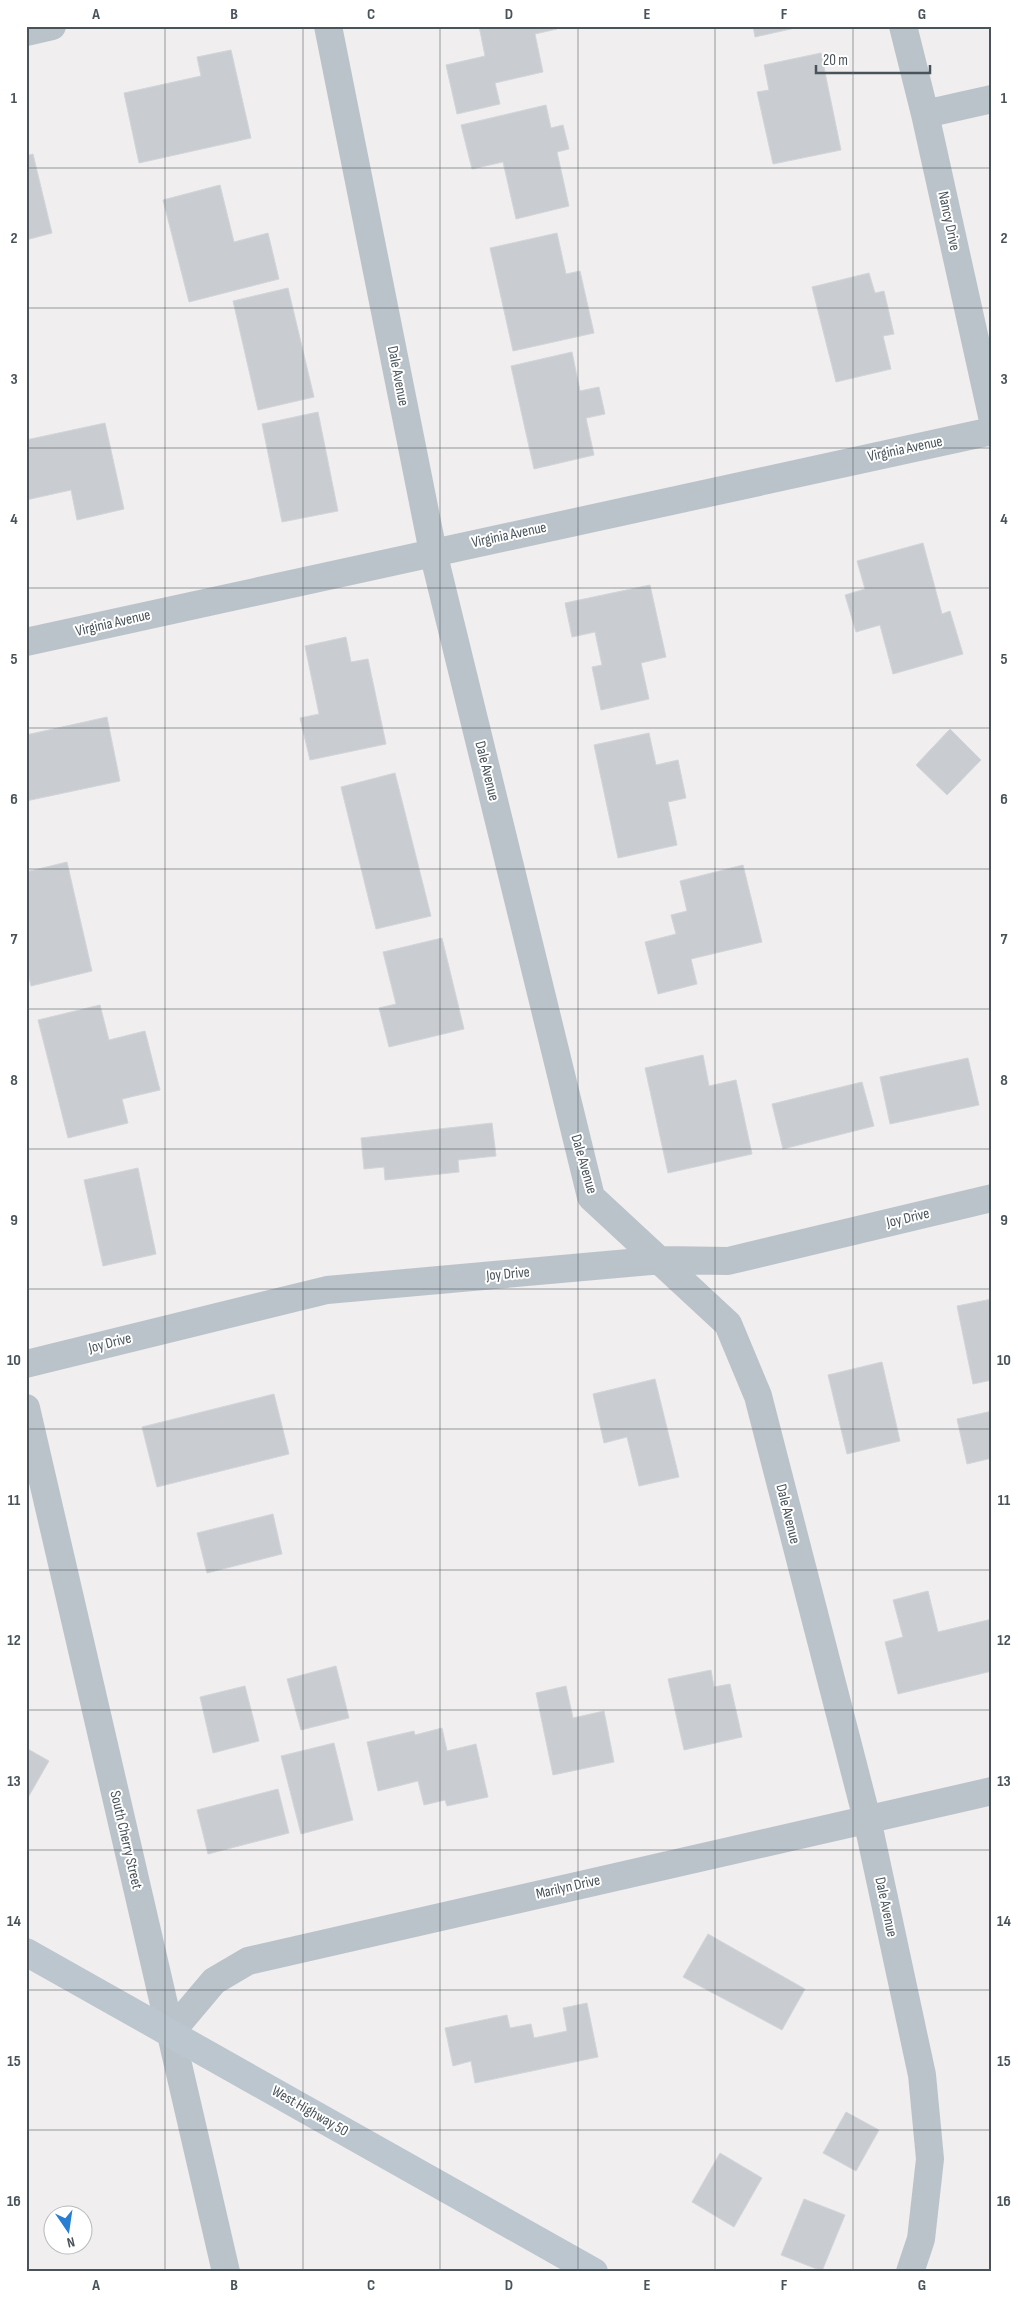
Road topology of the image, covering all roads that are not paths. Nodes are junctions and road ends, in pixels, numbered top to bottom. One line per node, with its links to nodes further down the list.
1 (52, 26): 4 (street)
2 (328, 26): 9 (street, Dale Avenue)
3 (903, 26): 6 (street, Nancy Drive)
4 (26, 32)
5 (992, 99): 6 (street)
6 (926, 114): 7 (street, Nancy Drive)
7 (992, 416)
8 (992, 430): 9 (street, Virginia Avenue)
9 (433, 552): 10 (street, Virginia Avenue); 12 (street, Dale Avenue)
10 (26, 642)
11 (992, 1198): 12 (street, Joy Drive)
12 (662, 1260): 13 (street, Joy Drive); 16 (street, Dale Avenue)
13 (26, 1364)
14 (26, 1408): 18 (street, South Cherry Street)
15 (992, 1791): 16 (street, Marilyn Drive)
16 (867, 1819): 18 (street, Marilyn Drive); 21 (street, Dale Avenue)
17 (26, 1952): 18 (main road, West Highway 50)
18 (172, 2032): 19 (street, South Cherry Street); 20 (main road, West Highway 50)
19 (226, 2272)
20 (594, 2272)
21 (910, 2272)

